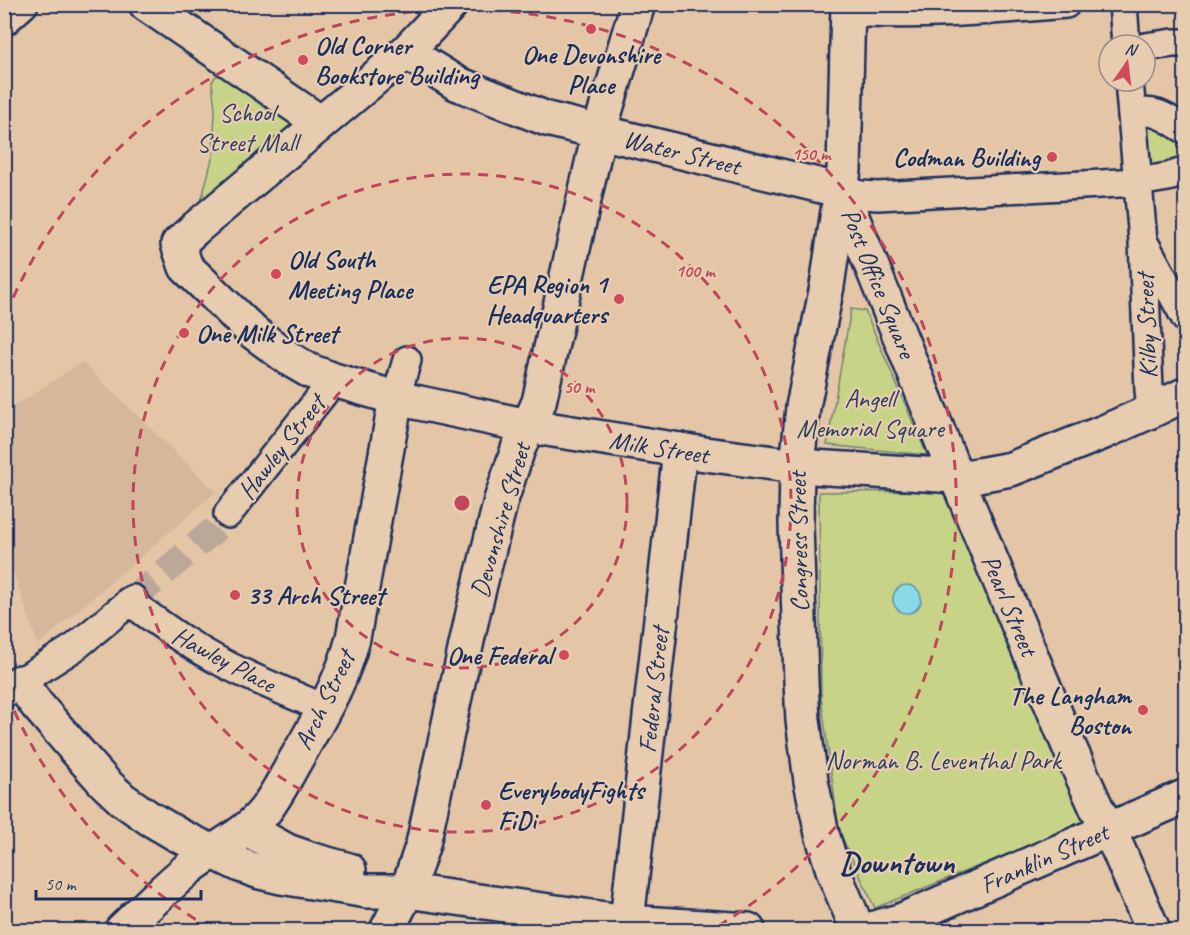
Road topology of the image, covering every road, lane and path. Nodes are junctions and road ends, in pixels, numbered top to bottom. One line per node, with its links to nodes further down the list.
1 (24, 4): 8 (street)
2 (146, 4): 15 (main road)
3 (452, 4): 12 (main road)
4 (638, 4): 17 (main road, Devonshire Street)
5 (1066, 4): 7 (street)
6 (1123, 4): 9 (street)
7 (848, 8): 20 (main road, Congress Street)
8 (4, 22)
9 (1125, 33)
10 (1185, 43): 11 (street)
11 (1157, 45)
12 (406, 52): 15 (main road); 17 (main road, Water Street)
13 (1130, 93): 14 (street, Kilby Street)
14 (1132, 113): 16 (street); 19 (street, Kilby Street)
15 (321, 123): 24 (main road, Milk Street)
16 (1185, 130)
17 (599, 132): 20 (main road, Water Street); 28 (main road, Devonshire Street)
18 (1185, 171): 19 (street, Water Street)
19 (1138, 182): 20 (street, Water Street); 21 (street, Kilby Street)
20 (842, 191): 30 (main road, Congress Street); 31 (main road, Post Office Square)
21 (1143, 241): 22 (street, Kilby Street); 27 (street, Kilby Street)
22 (1185, 319)
23 (407, 360): 26 (street)
24 (334, 380): 26 (main road, Milk Street); 32 (street, Hawley Street)
25 (1185, 394): 27 (main road, Milk Street)
26 (396, 398): 28 (main road, Milk Street); 34 (main road, Arch Street)
27 (1151, 411): 31 (main road, Milk Street)
28 (528, 426): 29 (main road, Milk Street); 39 (main road, Devonshire Street)
29 (680, 450): 30 (main road, Milk Street); 40 (main road, Federal Street)
30 (797, 466): 31 (main road, Milk Street); 44 (main road, Congress Street)
31 (956, 476): 37 (main road, Pearl Street)
32 (228, 514)
33 (12, 688): 34 (street, Hawley Place); 38 (main road)
34 (324, 708): 36 (main road, Arch Street)
35 (1185, 796): 37 (main road, Franklin Street)
36 (247, 828): 38 (main road, Arch Street); 39 (main road)
37 (1107, 830): 45 (main road, Franklin Street); 46 (main road, Pearl Street)
38 (212, 852): 39 (main road); 41 (main road, Arch Street)
39 (407, 891): 40 (main road); 42 (main road, Devonshire Street)
40 (626, 926): 43 (main road)
41 (122, 930)
42 (387, 930)
43 (748, 930)
44 (858, 930)
45 (868, 930)
46 (1153, 930)

